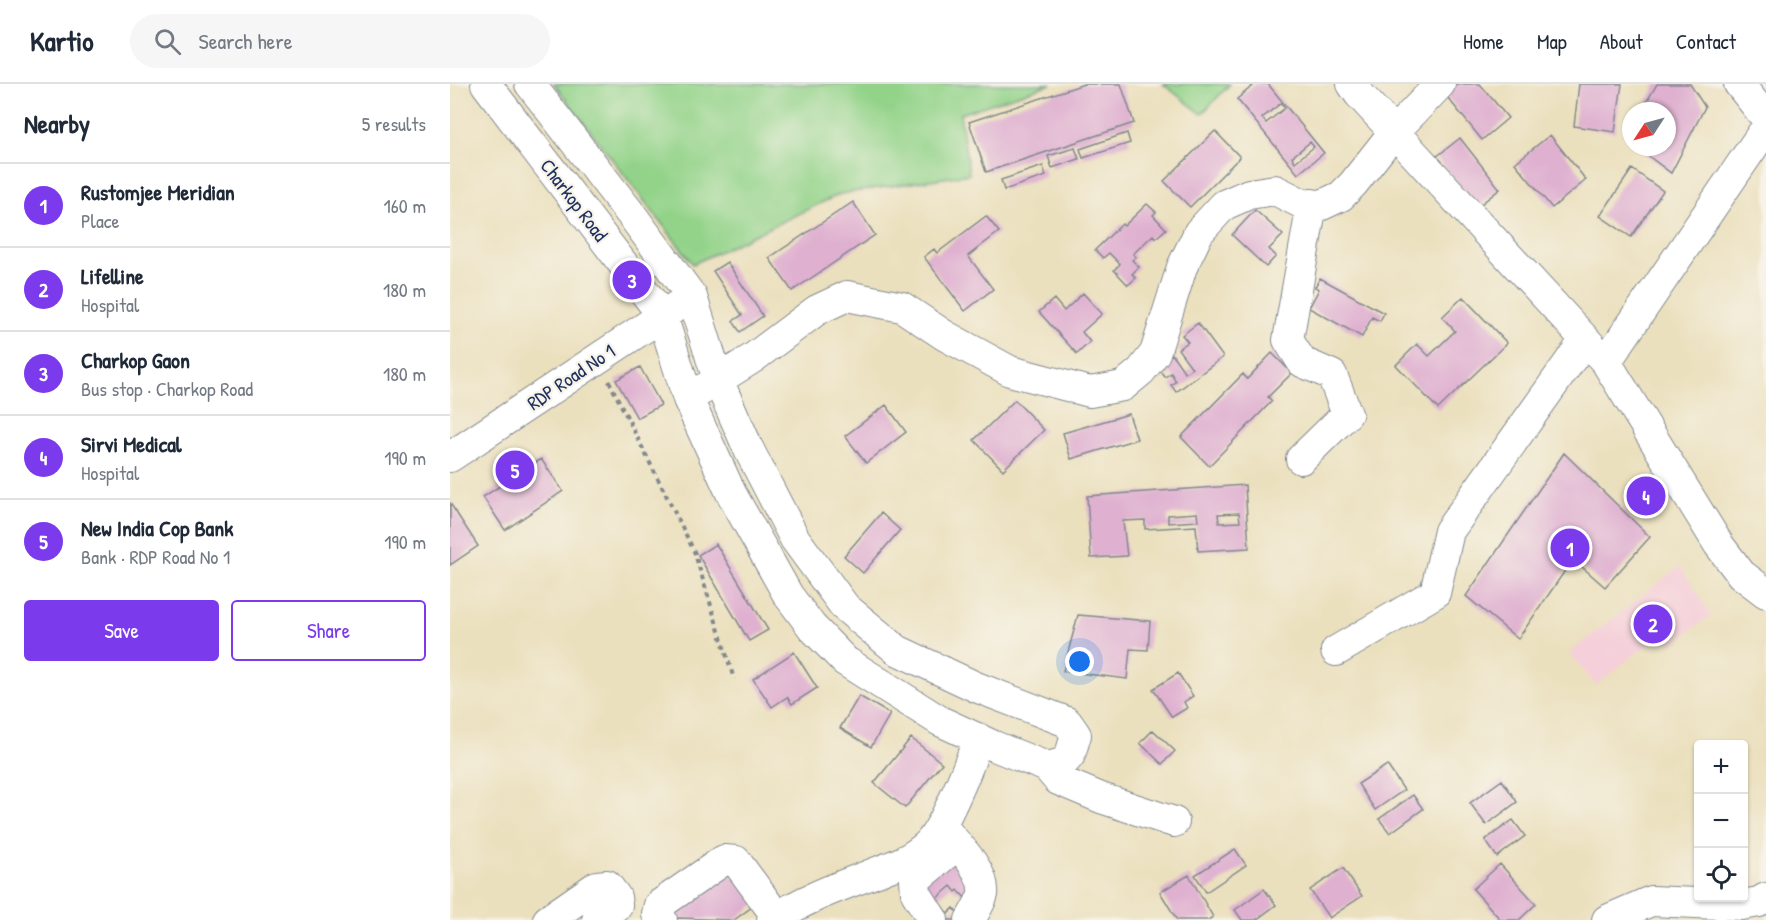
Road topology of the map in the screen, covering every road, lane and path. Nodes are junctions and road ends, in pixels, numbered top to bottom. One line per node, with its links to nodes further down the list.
1 (486, 84): 12 (street, Charkop Road)
2 (530, 84): 11 (street, Charkop Road)
3 (1352, 84): 8 (street)
4 (1440, 84): 8 (street)
5 (1739, 84): 6 (street)
6 (1766, 118)
7 (1766, 128): 9 (street)
8 (1394, 132): 10 (street); 13 (street)
9 (1753, 171): 15 (street)
10 (1312, 204): 16 (street); 19 (street)
11 (692, 297): 12 (street, RDP Road No 1); 16 (street, Charkop Road)
12 (662, 315): 14 (street, RDP Road No 1); 17 (street)
13 (1585, 340): 15 (street); 21 (street)
14 (598, 359): 18 (street, RDP Road No 1); 22 (path)
15 (1606, 362): 20 (street)
16 (718, 380): 17 (street); 24 (street, Charkop Road)
17 (688, 399): 23 (street)
18 (450, 457)
19 (1301, 459)
20 (1766, 593)
21 (1335, 651)
22 (734, 680)
23 (978, 738): 24 (street); 26 (street)
24 (1047, 767): 25 (street)
25 (1174, 822)
26 (949, 835): 28 (street); 32 (street); 33 (street)
27 (1766, 898): 34 (street)
28 (774, 918): 31 (street)
29 (548, 920): 30 (street)
30 (597, 920)
31 (662, 920)
32 (933, 920)
33 (970, 920)
34 (1607, 920)

